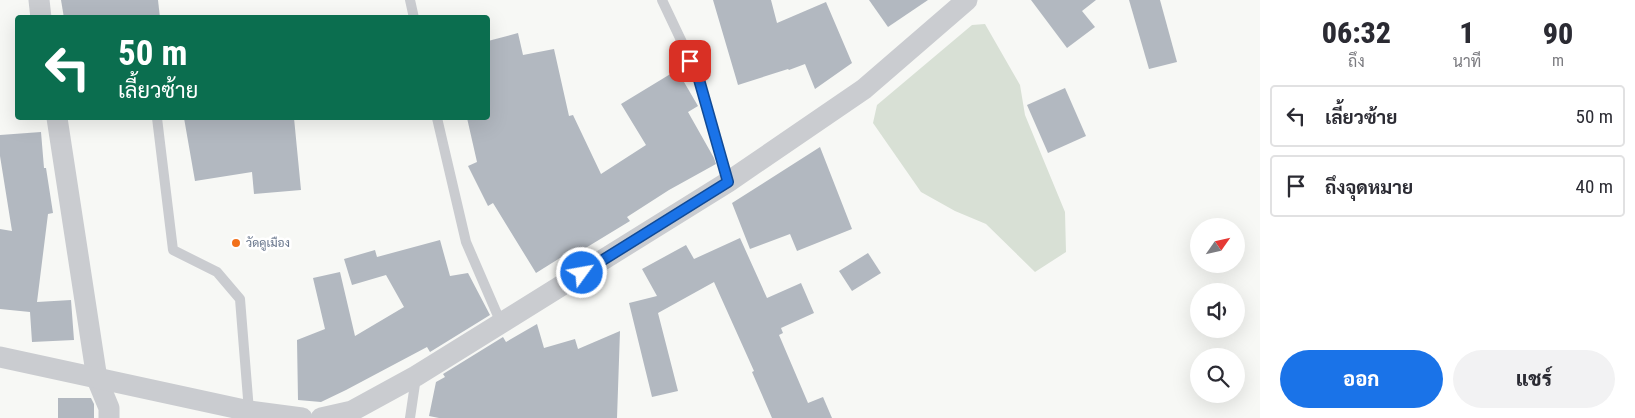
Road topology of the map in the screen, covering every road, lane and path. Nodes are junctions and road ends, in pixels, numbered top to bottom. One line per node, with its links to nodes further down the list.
1 (39, 0): 5 (street)
2 (410, 0): 6 (lane)
3 (662, 0): 10 (lane)
4 (967, 0): 10 (street)
5 (42, 15)
6 (413, 15)
7 (57, 120): 14 (street)
8 (157, 120): 15 (lane)
9 (437, 120): 11 (lane)
10 (728, 182): 11 (street)
11 (501, 323): 13 (street)
12 (0, 357): 14 (street)
13 (416, 376): 18 (street); 19 (lane)
14 (97, 379): 15 (street); 16 (street)
15 (249, 410): 17 (street)
16 (109, 418)
17 (302, 418)
18 (321, 418)
19 (410, 418)

